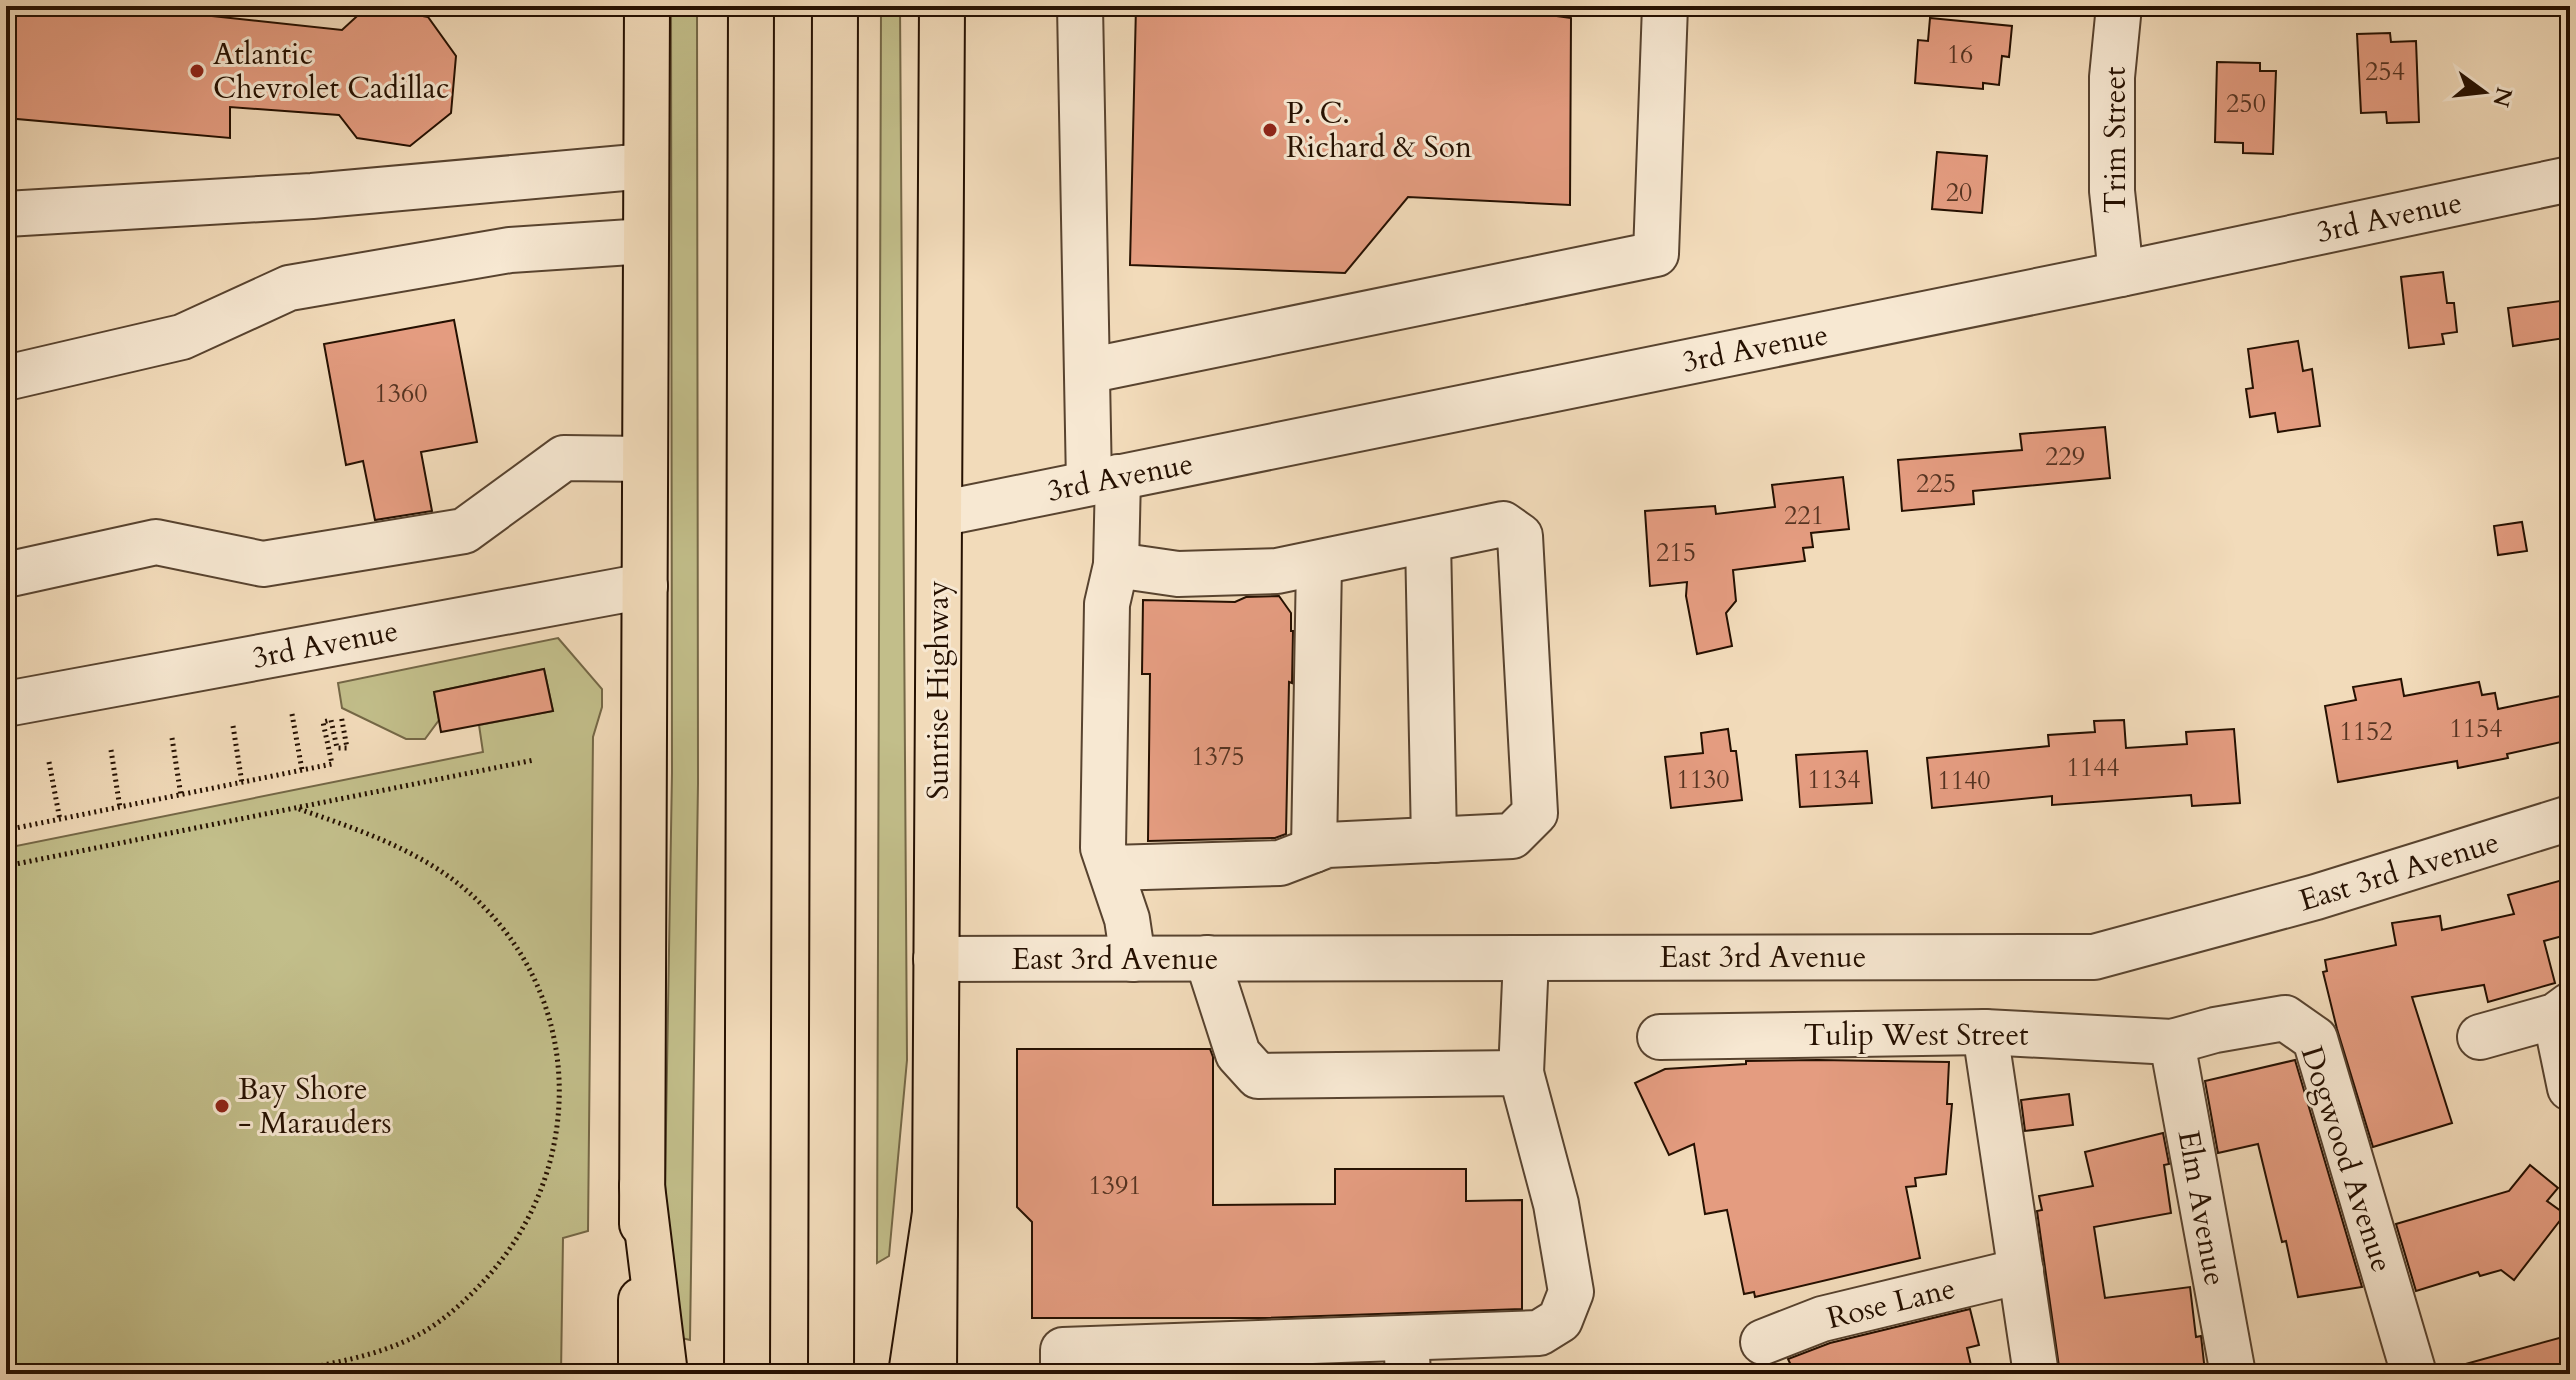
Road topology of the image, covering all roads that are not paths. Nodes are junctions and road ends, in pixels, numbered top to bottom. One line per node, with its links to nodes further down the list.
1 (647, 6): 8 (main road)
2 (751, 6): 49 (main road)
3 (835, 6): 50 (main road)
4 (942, 6): 17 (main road, Sunrise Highway)
5 (1080, 6): 13 (street)
6 (1665, 6): 13 (street)
7 (2119, 6): 12 (street, Trim Street)
8 (646, 166): 10 (street); 11 (main road)
9 (2570, 179): 12 (street, 3rd Avenue)
10 (6, 214)
11 (646, 241): 14 (street); 15 (main road)
12 (2121, 274): 16 (street, 3rd Avenue)
13 (1087, 371): 16 (street)
14 (6, 378)
15 (645, 459): 21 (street); 22 (main road)
16 (1104, 480): 17 (street, 3rd Avenue); 20 (street)
17 (939, 514): 30 (main road, Sunrise Highway)
18 (1428, 540): 19 (street); 25 (street); 25 (street)
19 (1319, 563): 20 (street); 26 (street)
20 (1116, 565): 27 (street)
21 (6, 575)
22 (645, 586): 23 (street, 3rd Avenue); 39 (main road)
23 (6, 704)
24 (2570, 818): 29 (street, East 3rd Avenue)
25 (1434, 840): 26 (street)
26 (1314, 850): 27 (street)
27 (1111, 868): 31 (street)
28 (1207, 958): 29 (street, East 3rd Avenue); 31 (street, East 3rd Avenue); 37 (street)
29 (1526, 958): 37 (street)
30 (936, 959): 31 (street, East 3rd Avenue); 40 (main road, Sunrise Highway)
31 (1133, 959)
32 (2563, 1011): 35 (street); 38 (street)
33 (1985, 1032): 34 (street, Tulip West Street); 36 (street, Tulip West Street); 41 (street)
34 (1660, 1037)
35 (2480, 1037)
36 (2172, 1042): 55 (street, Elm Avenue); 56 (street, Dogwood Avenue)
37 (1521, 1073): 43 (street)
38 (2570, 1088)
39 (642, 1186): 47 (main road); 48 (main road)
40 (935, 1213): 51 (main road); 52 (main road, Sunrise Highway)
41 (2021, 1271): 42 (street, Rose Lane); 54 (street)
42 (1763, 1342)
43 (1407, 1356): 44 (street)
44 (1324, 1357): 45 (street)
45 (1239, 1359): 46 (street)
46 (1153, 1360): 53 (street)
47 (641, 1374)
48 (665, 1374)
49 (747, 1374)
50 (831, 1374)
51 (911, 1374)
52 (934, 1374)
53 (1063, 1374)
54 (2036, 1374)
55 (2233, 1374)
56 (2414, 1374)

